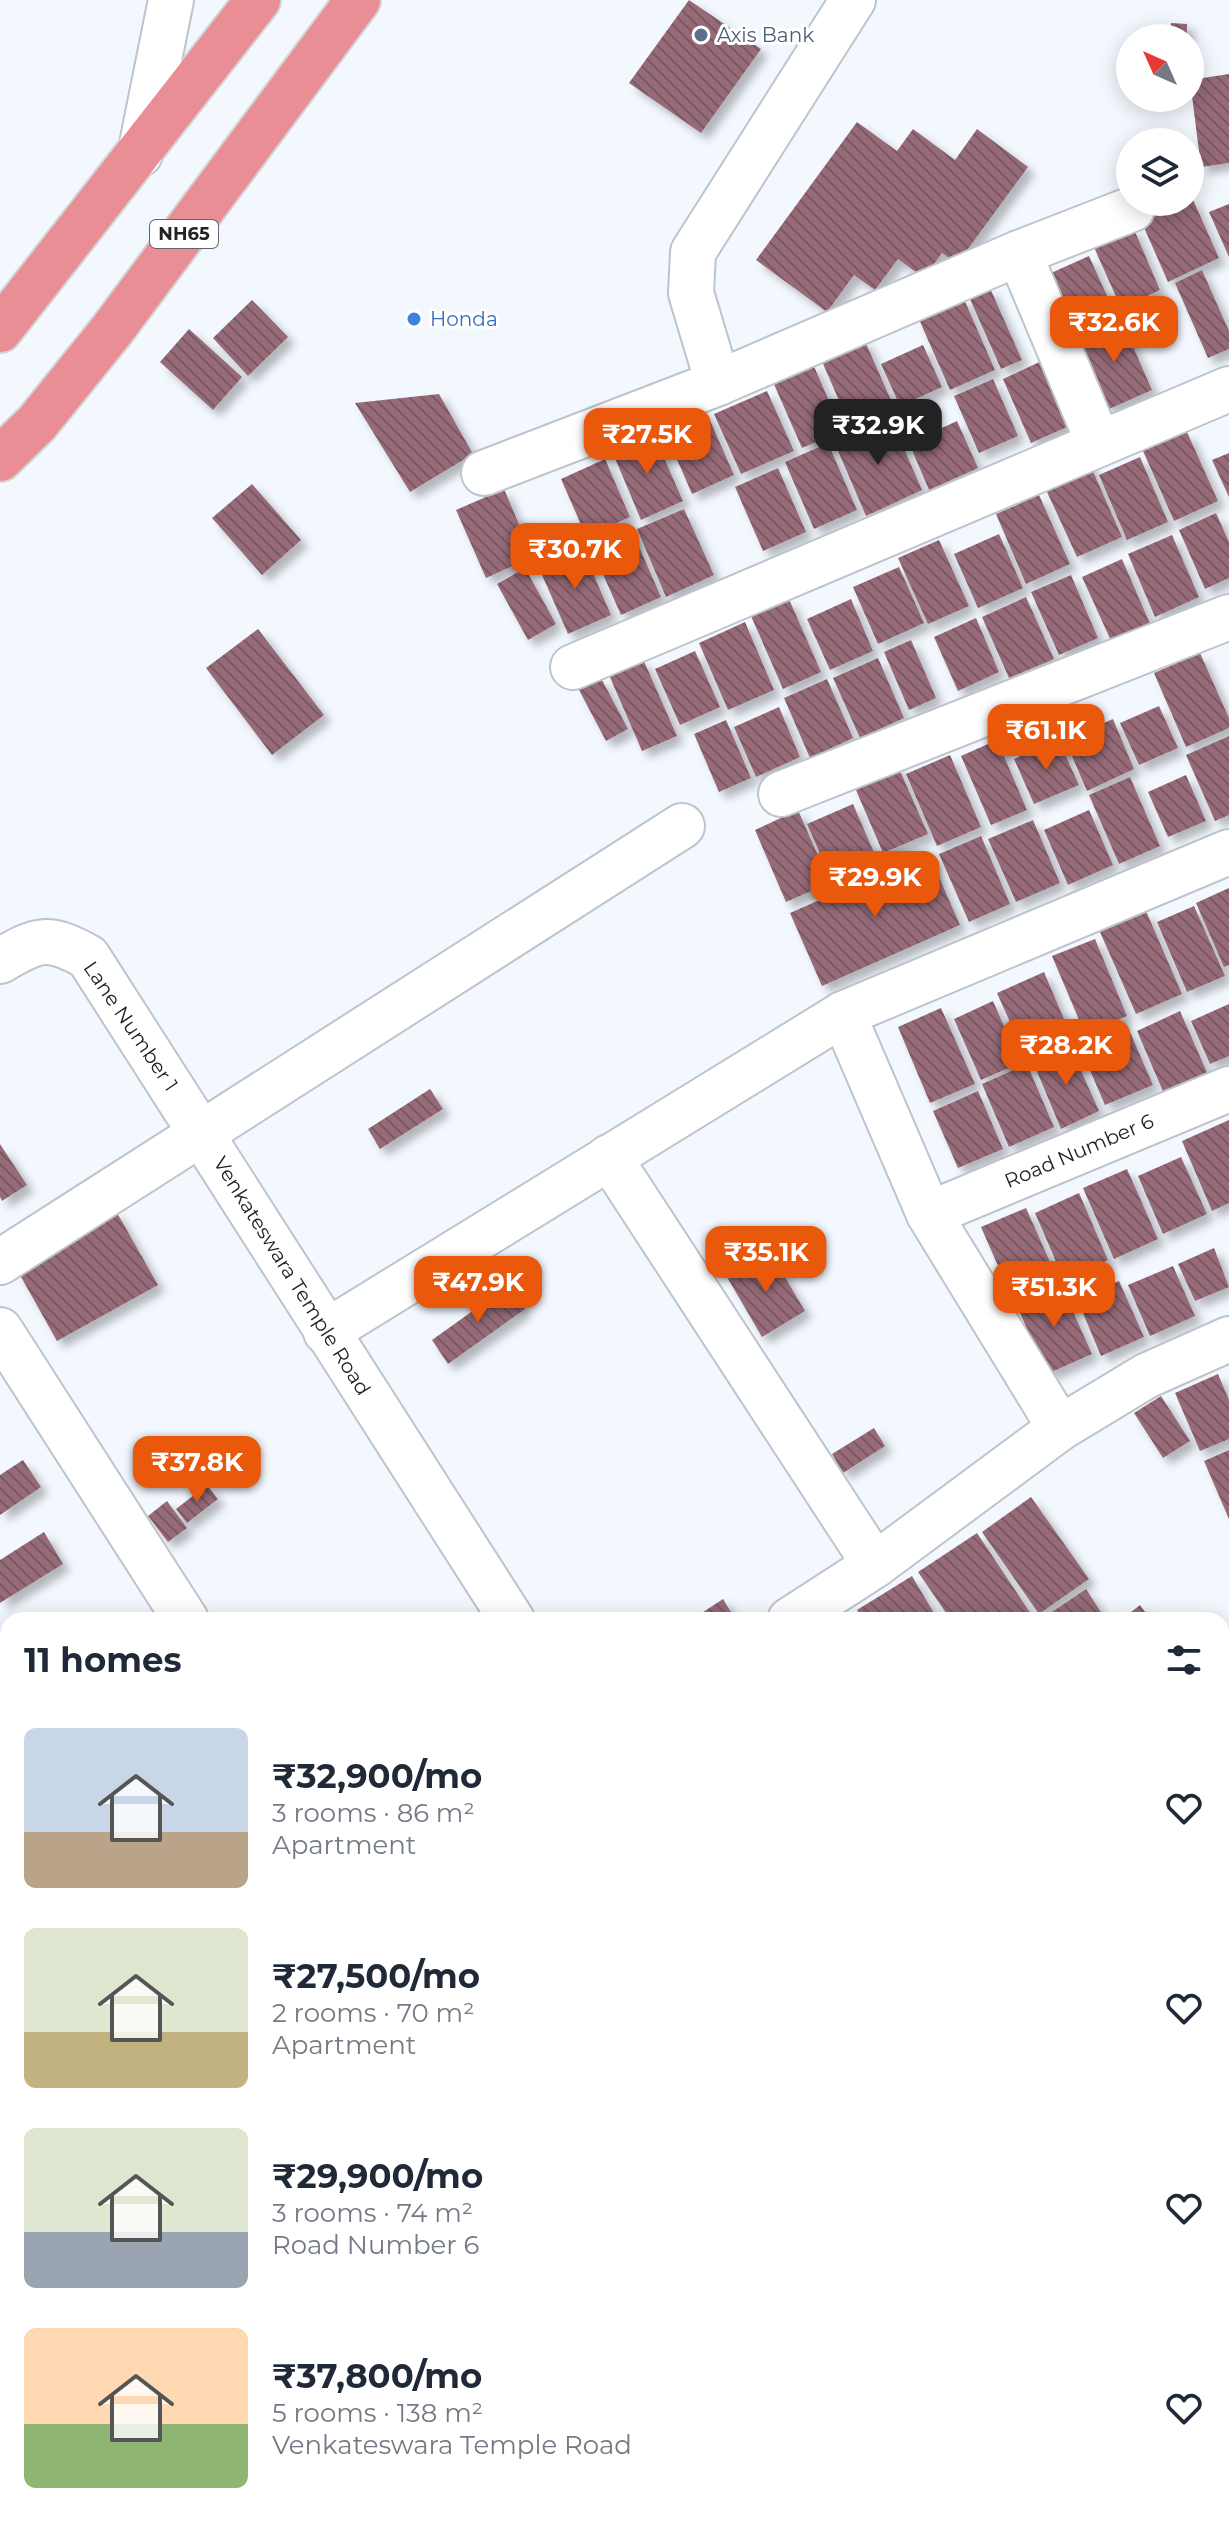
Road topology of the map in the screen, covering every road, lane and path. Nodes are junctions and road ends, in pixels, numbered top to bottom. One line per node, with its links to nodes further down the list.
1 (171, 0): 6 (street)
2 (258, 0): 6 (highway)
3 (373, 0): 5 (highway)
4 (853, 0): 10 (street)
5 (347, 14): 13 (highway, NH65)
6 (140, 154): 9 (highway)
7 (1116, 215): 8 (street)
8 (1019, 253): 10 (street); 12 (street)
9 (0, 330)
10 (718, 383): 14 (street)
11 (1229, 389): 12 (street)
12 (1099, 444): 16 (street)
13 (0, 459)
14 (484, 473)
15 (1229, 617): 17 (street)
16 (573, 667)
17 (781, 794)
18 (682, 826): 23 (street)
19 (1229, 852): 21 (street)
20 (0, 961): 23 (street, Lane Number 1)
21 (843, 1014): 24 (street); 25 (street)
22 (1229, 1089): 25 (street, Road Number 6)
23 (203, 1133): 26 (street, Venkateswara Temple Road); 28 (street, Venkateswara Temple Road)
24 (609, 1157): 28 (street); 31 (street)
25 (929, 1214): 30 (street)
26 (0, 1262)
27 (0, 1330): 32 (street)
28 (326, 1332): 33 (street, Venkateswara Temple Road)
29 (1229, 1339): 30 (street)
30 (1060, 1428): 31 (street)
31 (875, 1565): 34 (street)
32 (181, 1612)
33 (507, 1612)
34 (802, 1612)

